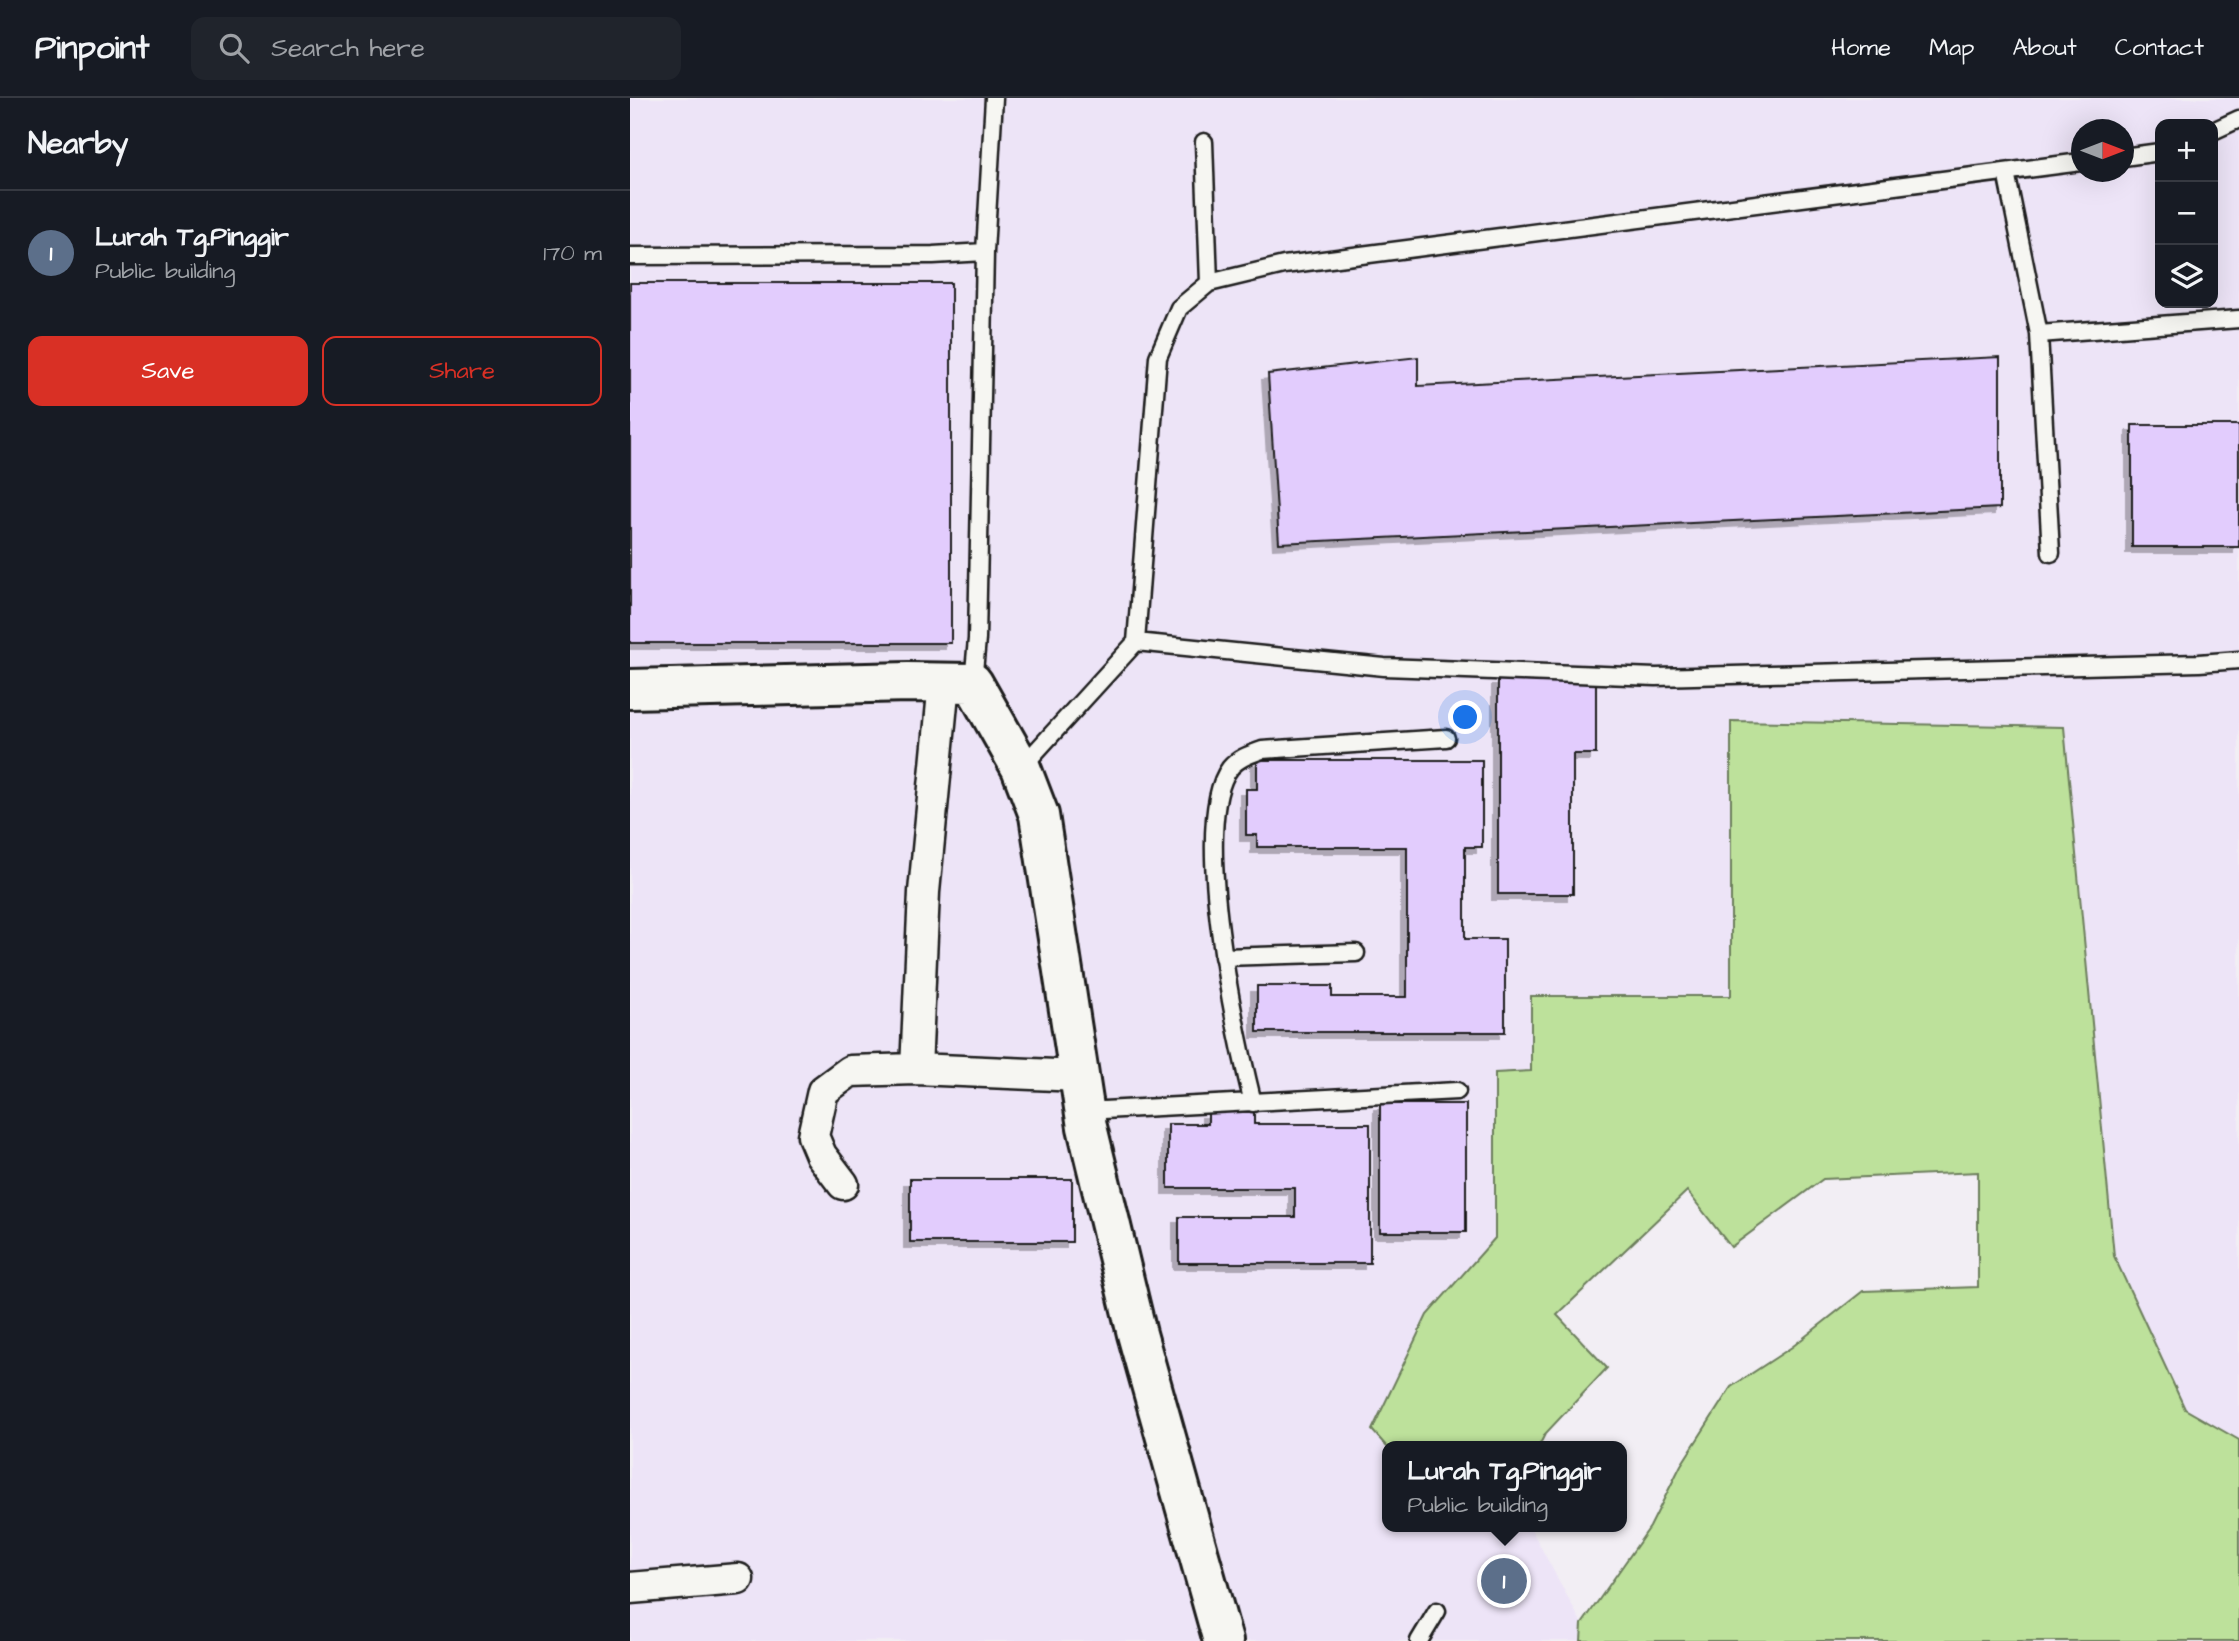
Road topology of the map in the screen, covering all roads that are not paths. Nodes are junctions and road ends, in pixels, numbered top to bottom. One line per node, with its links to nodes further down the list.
1 (994, 98): 9 (lane)
2 (2239, 119): 3 (lane)
3 (2218, 129)
4 (1204, 142): 11 (lane)
5 (2155, 153): 6 (lane)
6 (2134, 156)
7 (2071, 163): 8 (lane)
8 (2006, 172): 11 (lane); 13 (lane)
9 (985, 252): 10 (lane); 17 (lane)
10 (630, 256)
11 (1209, 283): 15 (lane)
12 (2239, 319): 13 (lane)
13 (2039, 334): 14 (lane)
14 (2051, 553)
15 (1136, 642): 16 (lane); 20 (lane)
16 (2239, 660)
17 (958, 683): 18 (street); 20 (street); 23 (street)
18 (630, 689)
19 (1446, 738): 22 (lane)
20 (1021, 768): 25 (street)
21 (1356, 953): 22 (lane)
22 (1223, 957): 26 (lane)
23 (916, 1069): 25 (street); 27 (street)
24 (1457, 1091): 26 (lane)
25 (1082, 1094): 26 (lane); 31 (street)
26 (1253, 1103)
27 (843, 1184)
28 (738, 1580): 29 (street)
29 (630, 1588)
30 (1437, 1611): 32 (lane)
31 (1223, 1641)
32 (1419, 1641)

